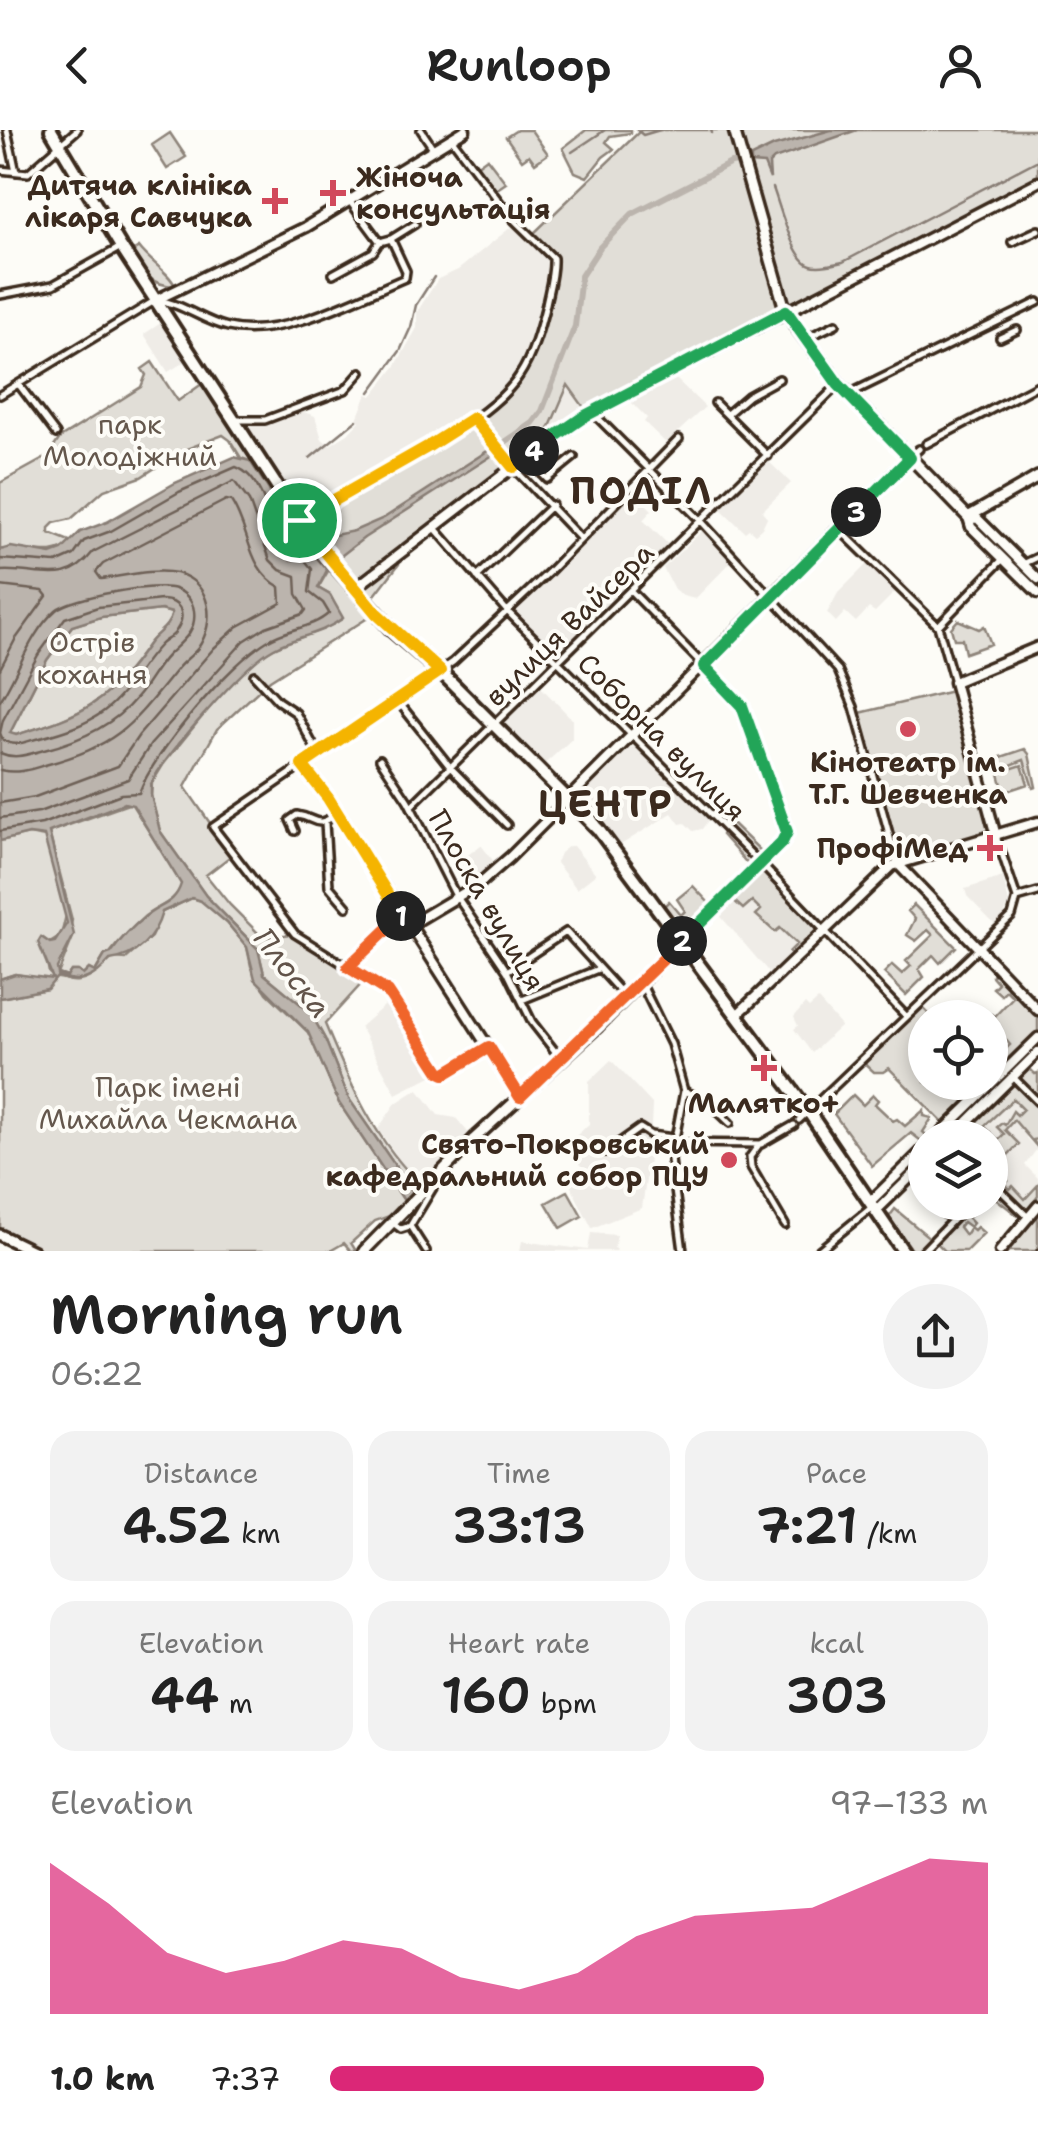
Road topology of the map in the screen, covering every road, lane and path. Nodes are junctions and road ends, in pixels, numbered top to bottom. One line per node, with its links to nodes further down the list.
1 (7, 130): 11 (street)
2 (51, 130): 8 (main road)
3 (78, 130): 8 (street)
4 (421, 130): 9 (street)
5 (465, 130): 7 (street)
6 (734, 130): 24 (main road)
7 (452, 139): 9 (street); 39 (street)
8 (60, 146): 11 (street); 19 (main road)
9 (435, 150): 13 (street)
10 (0, 170): 11 (street)
11 (16, 172)
12 (1038, 182): 24 (street)
13 (351, 202): 17 (street); 22 (street)
14 (415, 224): 16 (street)
15 (1038, 230): 18 (street)
16 (391, 238): 17 (street); 22 (street)
17 (380, 242): 20 (street)
18 (1012, 242)
19 (121, 247): 21 (street); 22 (main road)
20 (333, 274)
21 (0, 295)
22 (156, 300): 32 (street); 40 (main road)
23 (1038, 302): 25 (street)
24 (786, 311): 28 (main road); 37 (street)
25 (1000, 320): 27 (street); 34 (street)
26 (836, 324): 28 (street)
27 (1017, 330)
28 (804, 340): 31 (main road)
29 (360, 372): 40 (street)
30 (779, 378): 38 (street)
31 (838, 384): 34 (main road); 45 (street, вулиця Вайсера)
32 (19, 385): 35 (street); 41 (street)
33 (1038, 385): 43 (street)
34 (849, 394): 48 (main road)
35 (0, 396)
36 (715, 403): 38 (street)
37 (592, 412): 46 (street); 50 (street)
38 (727, 414): 45 (street)
39 (473, 418): 49 (street); 54 (street)
40 (233, 420): 54 (main road)
41 (56, 434)
42 (679, 439): 50 (street)
43 (926, 444)
44 (919, 449): 48 (street)
45 (768, 456): 55 (street, вулиця Вайсера)
46 (526, 457): 47 (street); 49 (street)
47 (574, 457)
48 (910, 458): 53 (main road); 57 (street)
49 (513, 467): 52 (street); 56 (street)
50 (648, 470): 55 (street); 58 (street)
51 (1038, 477): 53 (main road)
52 (552, 506): 58 (street); 62 (street)
53 (969, 518): 59 (street); 61 (street)
54 (299, 520): 64 (main road)
55 (702, 522): 65 (street, вулиця Вайсера); 67 (street)
56 (434, 528): 62 (street, Соборна вулиця); 64 (street)
57 (839, 529): 67 (street); 69 (street)
58 (581, 539): 68 (street)
59 (1004, 558): 66 (street); 69 (street)
60 (1038, 558): 61 (street)
61 (1022, 564): 63 (street)
62 (476, 578): 68 (street, Соборна вулиця)
63 (1038, 579)
64 (354, 588): 73 (main road)
65 (632, 591): 71 (street, вулиця Вайсера); 72 (street)
66 (1038, 593)
67 (772, 597): 72 (street); 91 (street)
68 (507, 611): 71 (street, Соборна вулиця); 73 (street)
69 (938, 626): 75 (street)
70 (1038, 648): 75 (street)
71 (558, 663): 77 (street, вулиця Вайсера); 78 (street, Соборна вулиця)
72 (704, 666): 78 (street); 92 (street)
73 (440, 671): 76 (street); 77 (main road)
74 (254, 676): 79 (street)
75 (954, 682): 90 (street)
76 (397, 700): 79 (street); 82 (street)
77 (494, 725): 82 (street, вулиця Вайсера); 83 (main road)
78 (632, 736): 83 (street); 92 (street, Соборна вулиця)
79 (318, 754): 81 (street)
80 (380, 759): 84 (street, Плоска вулиця)
81 (302, 765): 85 (street); 102 (street)
82 (450, 768): 84 (street, вулиця Вайсера); 88 (street)
83 (571, 796): 94 (street); 100 (main road)
84 (411, 806): 94 (street, Плоска вулиця)
85 (337, 814): 87 (street); 97 (street)
86 (1038, 822): 90 (street)
87 (325, 823): 89 (street); 96 (street)
88 (507, 825)
89 (295, 831)
90 (996, 836): 91 (street); 95 (street)
91 (897, 862): 99 (street); 101 (street)
92 (761, 864): 99 (street, Соборна вулиця); 100 (street)
93 (1038, 892): 95 (street)
94 (457, 897): 98 (street); 104 (street, Плоска вулиця)
95 (1017, 898): 101 (street)
96 (347, 907)
97 (403, 914): 98 (street); 102 (street)
98 (410, 925): 112 (street)
99 (824, 931): 109 (street); 110 (street, Соборна вулиця)
100 (681, 942): 105 (main road); 109 (main road)
101 (980, 948): 108 (street); 110 (street)
102 (348, 967): 112 (street)
103 (598, 969): 104 (street); 106 (street); 107 (street)
104 (508, 971): 107 (street, Плоска вулиця)
105 (640, 983): 106 (main road); 117 (street)
106 (626, 998): 114 (main road)
107 (522, 1000): 114 (street, Плоска вулиця)
108 (1038, 1010)
109 (737, 1015): 122 (main road)
110 (906, 1016): 122 (street)
111 (1038, 1038): 115 (street)
112 (489, 1047): 118 (street)
113 (1038, 1052): 116 (street)
114 (562, 1059): 118 (main road)
115 (1008, 1067)
116 (1013, 1077): 120 (street); 121 (street)
117 (684, 1091): 125 (street); 126 (street)
118 (520, 1097): 130 (main road)
119 (976, 1100): 123 (street)
120 (988, 1101): 124 (street)
121 (1038, 1102)
122 (800, 1119): 127 (street); 135 (main road)
123 (958, 1120)
124 (964, 1120)
125 (730, 1123)
126 (673, 1141): 127 (street); 128 (street); 146 (street)
127 (761, 1144): 140 (street)
128 (606, 1152)
129 (908, 1164): 131 (street)
130 (443, 1171): 139 (main road); 141 (street)
131 (894, 1178): 133 (street); 135 (street)
132 (908, 1180): 133 (street)
133 (902, 1186): 135 (street)
134 (1008, 1198): 137 (street)
135 (873, 1206): 147 (street); 148 (main road)
136 (1038, 1206): 137 (street)
137 (1030, 1218): 150 (street)
138 (952, 1220): 149 (street)
139 (393, 1223): 141 (street); 144 (main road)
140 (785, 1225)
141 (410, 1226): 145 (street)
142 (0, 1235): 143 (main road)
143 (34, 1251)
144 (364, 1251)
145 (426, 1251)
146 (684, 1251)
147 (818, 1251)
148 (903, 1251)
149 (922, 1251)
150 (1000, 1251)

